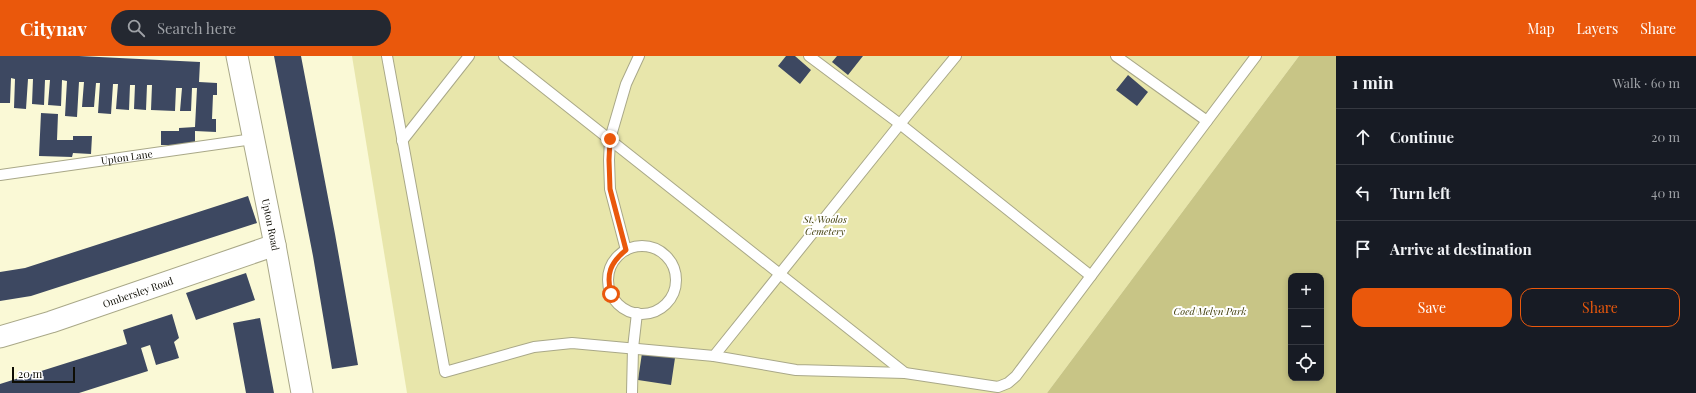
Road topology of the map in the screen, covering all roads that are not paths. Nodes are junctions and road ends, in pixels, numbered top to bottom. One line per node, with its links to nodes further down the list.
1 (237, 56): 12 (street, Upton Road)
2 (387, 56): 14 (lane)
3 (469, 56): 14 (lane)
4 (504, 56): 13 (lane)
5 (639, 56): 13 (lane)
6 (809, 56): 11 (lane)
7 (956, 56): 11 (lane)
8 (1116, 56): 10 (lane)
9 (1256, 56): 10 (lane)
10 (1207, 121): 19 (lane)
11 (900, 124): 18 (lane); 19 (lane)
12 (253, 139): 15 (lane, Upton Lane); 16 (street, Upton Road)
13 (610, 139): 17 (lane); 18 (lane)
14 (402, 141): 22 (lane)
15 (0, 174)
16 (275, 245): 21 (street, Ombersley Road); 26 (street, Upton Road)
17 (626, 250): 20 (lane); 20 (lane)
18 (780, 274): 23 (lane); 24 (lane)
19 (1091, 276): 25 (lane)
20 (637, 313): 22 (lane)
21 (0, 337)
22 (633, 348): 23 (lane); 27 (lane)
23 (714, 356): 24 (lane)
24 (905, 373): 25 (lane)
25 (1008, 383): 28 (lane)
26 (302, 393)
27 (632, 393)
28 (1004, 393)

